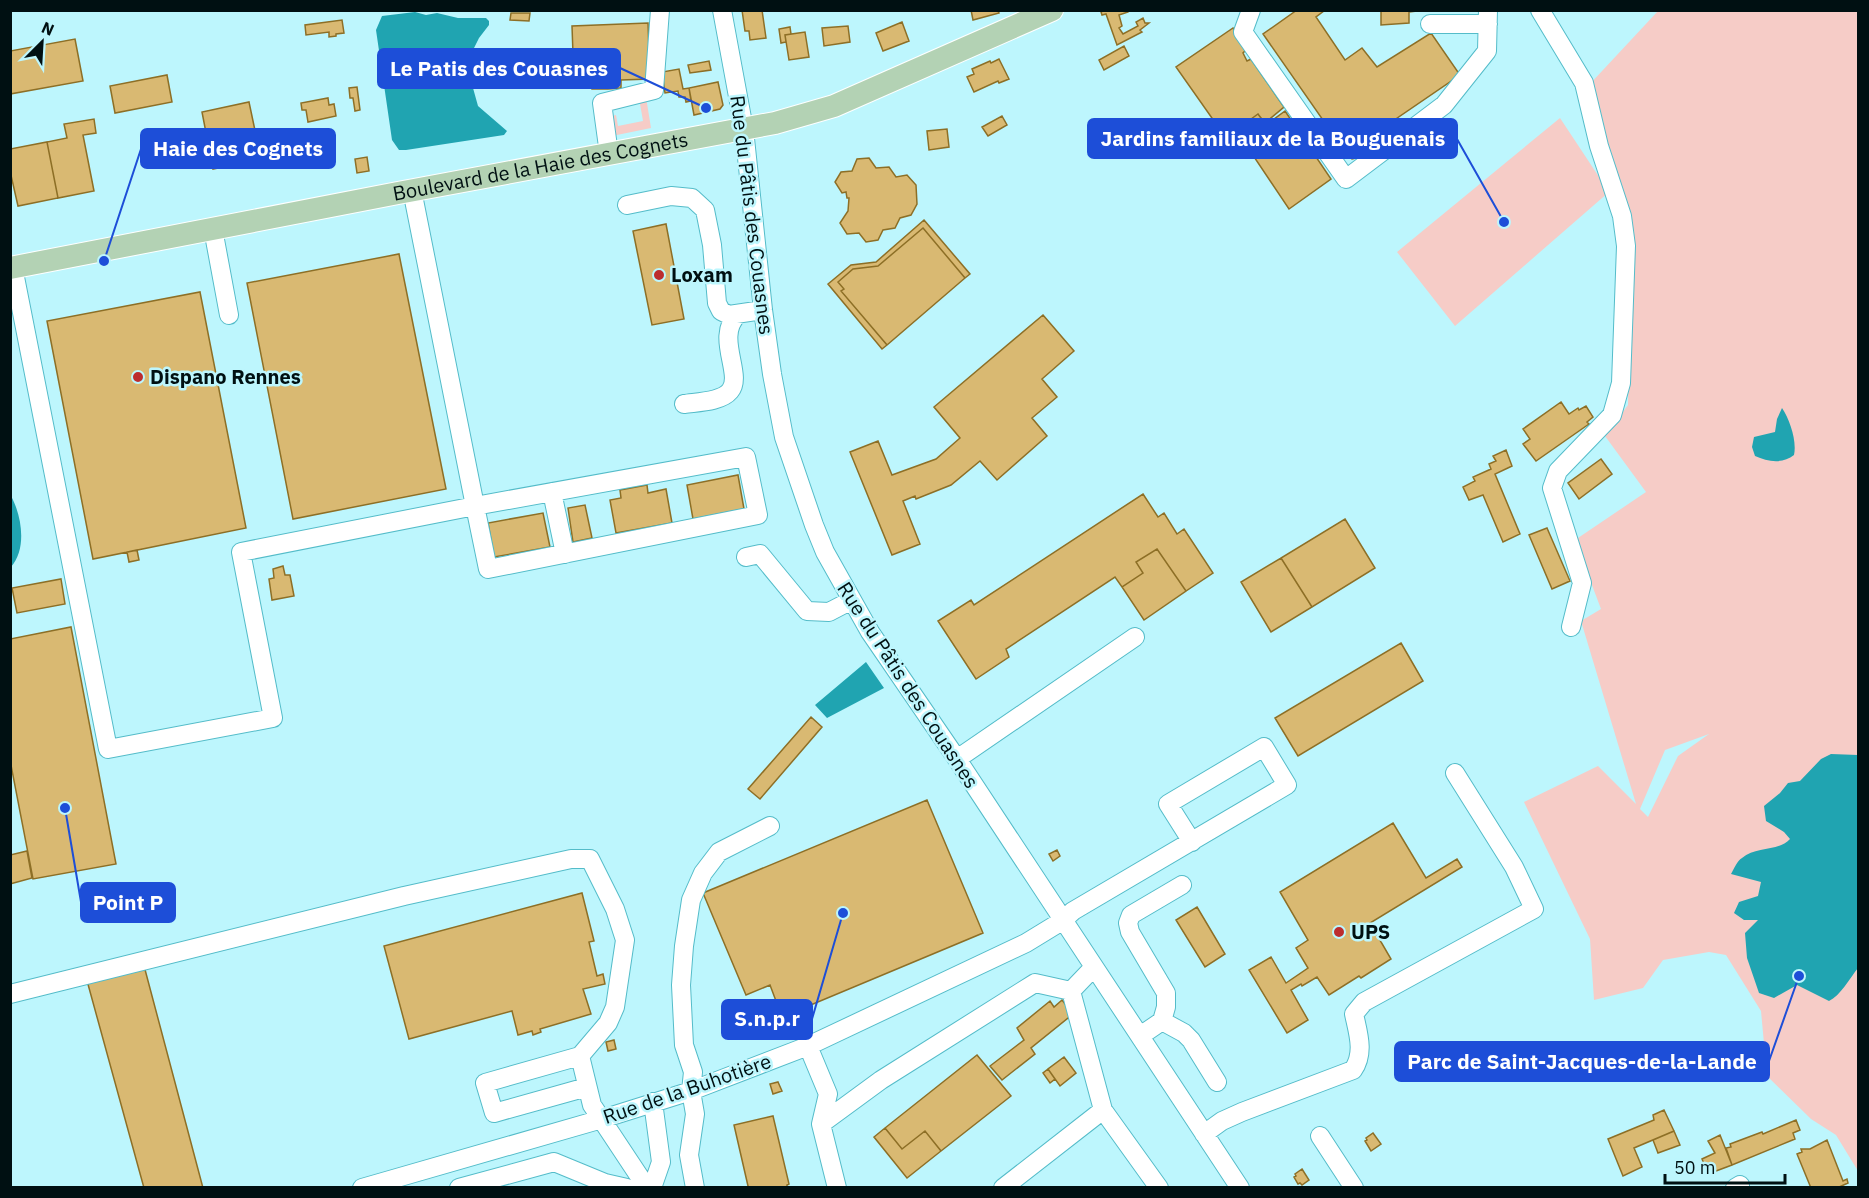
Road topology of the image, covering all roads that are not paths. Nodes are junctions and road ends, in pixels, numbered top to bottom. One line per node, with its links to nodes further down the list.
1 (660, 10): 9 (street)
2 (722, 10): 8 (street, Rue du Pâtis des Couasnes)
3 (1052, 10): 8 (main road, Boulevard de la Haie des Cognets)
4 (1251, 10): 6 (street)
5 (1540, 10): 23 (street)
6 (1488, 17): 7 (street)
7 (1430, 24)
8 (744, 129): 9 (main road, Boulevard de la Haie des Cognets); 14 (street, Rue du Pâtis des Couasnes)
9 (609, 154): 10 (main road, Boulevard de la Haie des Cognets)
10 (412, 190): 12 (main road, Boulevard de la Haie des Cognets); 19 (street)
11 (627, 205): 15 (street)
12 (213, 229): 13 (main road, Boulevard de la Haie des Cognets); 16 (street)
13 (12, 268): 19 (street)
14 (763, 310): 15 (street); 22 (street, Rue du Pâtis des Couasnes)
15 (738, 314): 17 (street)
16 (229, 315)
17 (684, 404)
18 (552, 492): 19 (street); 20 (street); 20 (street)
19 (475, 506): 20 (street)
20 (565, 554)
21 (746, 557): 22 (street)
22 (852, 600): 25 (street, Rue du Pâtis des Couasnes)
23 (1572, 627)
24 (1135, 637): 25 (street)
25 (957, 759): 30 (street, Rue du Pâtis des Couasnes)
26 (1455, 773): 45 (street)
27 (770, 826): 40 (street)
28 (1192, 842): 28 (street, Rue de la Buhotière); 30 (street, Rue de la Buhotière)
29 (1182, 885): 34 (street)
30 (1062, 921): 31 (street, Rue du Pâtis des Couasnes); 36 (street, Rue de la Buhotière)
31 (1094, 967): 32 (street); 35 (street, Rue du Pâtis des Couasnes)
32 (1071, 991): 42 (street); 44 (street)
33 (10, 994): 37 (street)
34 (1162, 1021): 35 (street); 38 (street)
35 (1140, 1036): 45 (street, Rue du Pâtis des Couasnes)
36 (808, 1046): 40 (street, Rue de la Buhotière); 44 (street)
37 (580, 1056): 39 (street); 39 (street)
38 (1217, 1082)
39 (587, 1087): 43 (street)
40 (691, 1091): 41 (street, Rue de la Buhotière); 52 (street)
41 (653, 1102): 43 (street, Rue de la Buhotière); 51 (street)
42 (1103, 1110): 54 (street); 55 (street)
43 (602, 1119): 47 (street, Rue de la Buhotière); 50 (street)
44 (821, 1124): 53 (street)
45 (1204, 1134): 56 (street, Rue du Pâtis des Couasnes)
46 (1320, 1136): 57 (street)
47 (362, 1188)
48 (459, 1188): 49 (street)
49 (627, 1188)
50 (647, 1188)
51 (652, 1188)
52 (695, 1188)
53 (837, 1188)
54 (1003, 1188)
55 (1159, 1188)
56 (1240, 1188)
57 (1354, 1188)

